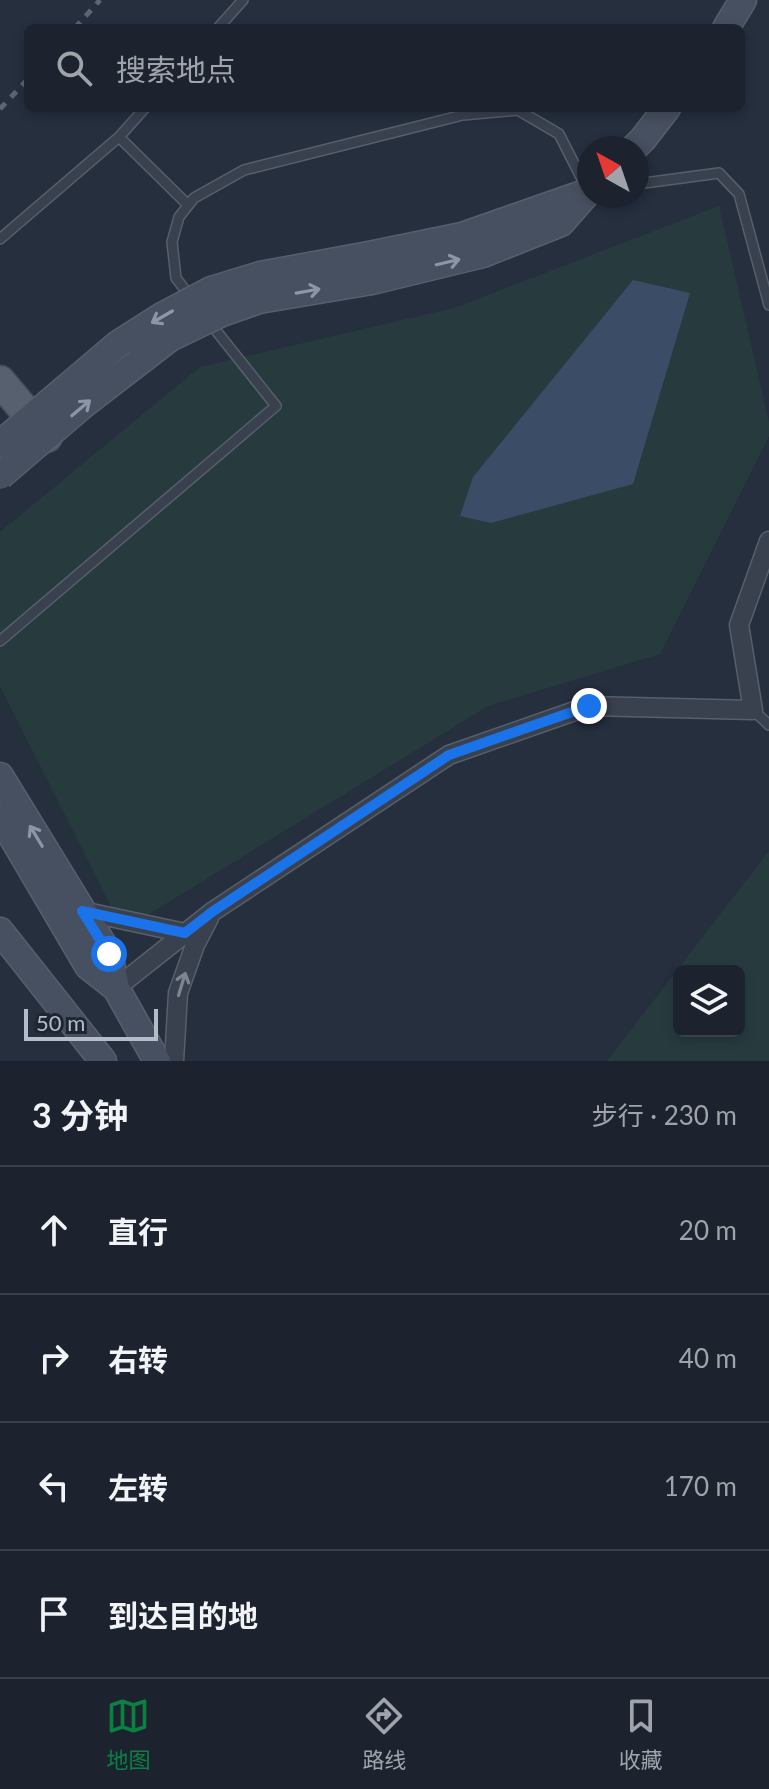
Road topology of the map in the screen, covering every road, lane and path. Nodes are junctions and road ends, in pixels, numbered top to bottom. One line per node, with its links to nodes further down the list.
1 (243, 0): 3 (lane)
2 (743, 0): 4 (main road)
3 (222, 24)
4 (728, 24)
5 (141, 112): 10 (lane)
6 (496, 112): 14 (lane)
7 (521, 112): 11 (lane)
8 (664, 112): 9 (main road)
9 (645, 136)
10 (119, 137): 14 (lane); 15 (lane)
11 (577, 168)
12 (649, 182): 16 (lane)
13 (577, 195): 18 (main road, bridge)
14 (188, 205): 21 (lane)
15 (0, 239)
16 (769, 305)
17 (0, 381): 18 (main road)
18 (20, 434): 19 (main road, bridge)
19 (0, 476)
20 (769, 541): 22 (street)
21 (0, 641)
22 (753, 710): 23 (lane); 27 (street)
23 (769, 725)
24 (0, 776): 26 (main road, one-way to 24)
25 (0, 816): 26 (main road)
26 (70, 904): 29 (street); 30 (main road)
27 (212, 912): 29 (street); 33 (street, one-way to 27)
28 (0, 931): 31 (main road)
29 (185, 933): 30 (street)
30 (116, 988): 32 (main road)
31 (103, 1061)
32 (157, 1061)
33 (174, 1061)

